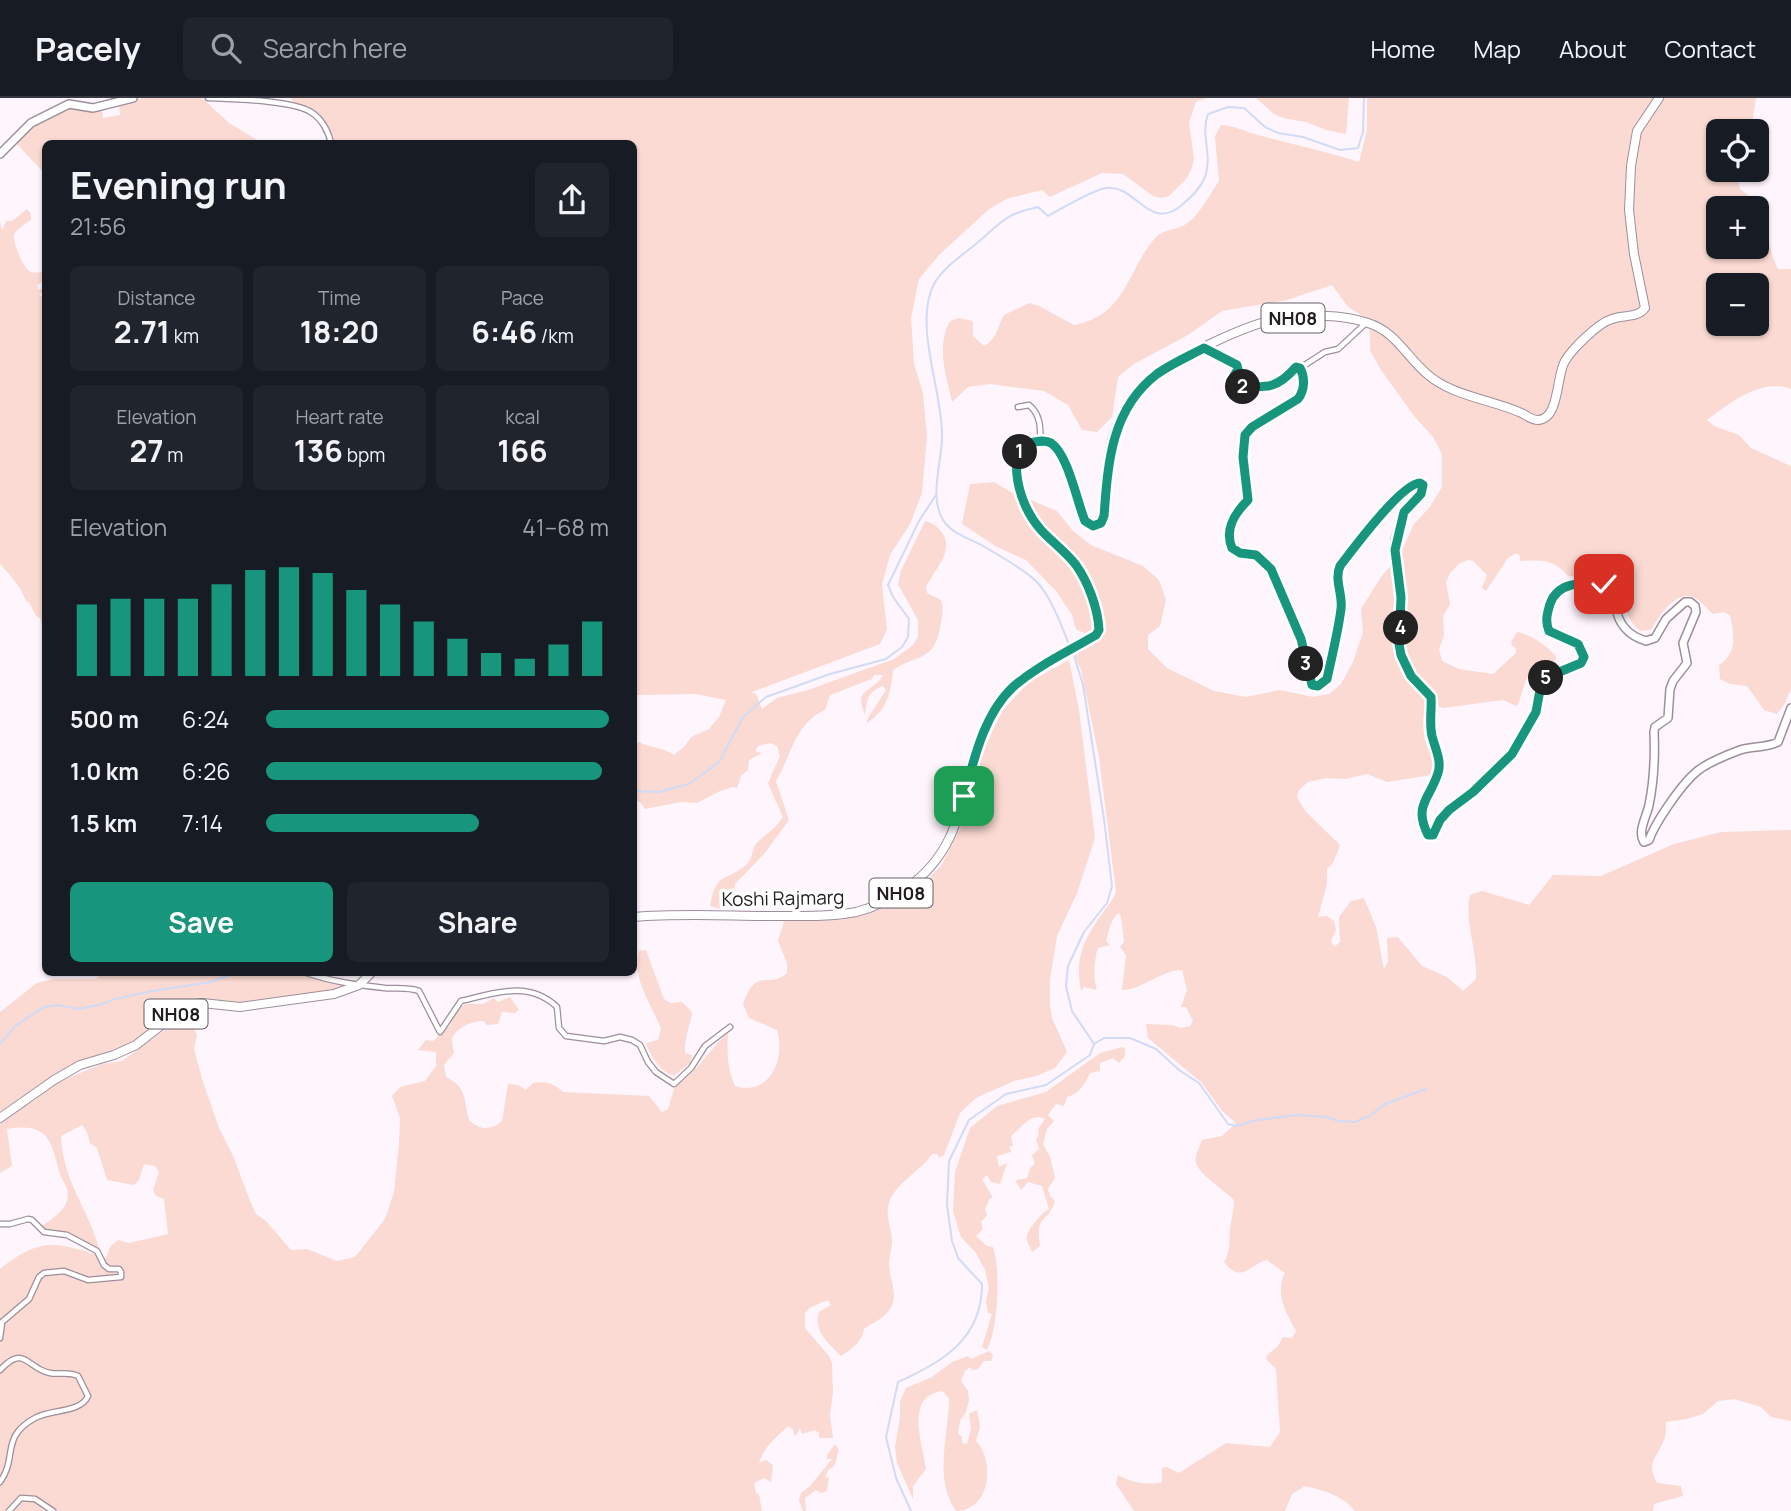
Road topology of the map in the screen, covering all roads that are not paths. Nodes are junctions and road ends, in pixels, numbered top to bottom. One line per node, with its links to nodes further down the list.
1 (132, 98): 5 (street)
2 (208, 98): 4 (street)
3 (1659, 98): 6 (main road, NH08)
4 (330, 140)
5 (0, 154)
6 (1367, 322): 7 (main road, NH08); 8 (street)
7 (1204, 348): 8 (street); 10 (main road, NH08)
8 (1300, 368): 11 (street)
9 (1018, 407): 10 (street)
10 (1040, 441): 12 (main road, Koshi Rajmarg / NH08)
11 (1791, 708)
12 (637, 917)
13 (315, 976): 15 (street)
14 (368, 976): 15 (main road, NH08)
15 (359, 985): 16 (street); 17 (main road, NH08)
16 (730, 1027)
17 (0, 1118)
18 (0, 1224): 19 (street)
19 (0, 1338)
20 (0, 1370): 21 (street)
21 (0, 1482)
22 (9, 1511): 23 (street)
23 (53, 1511)

